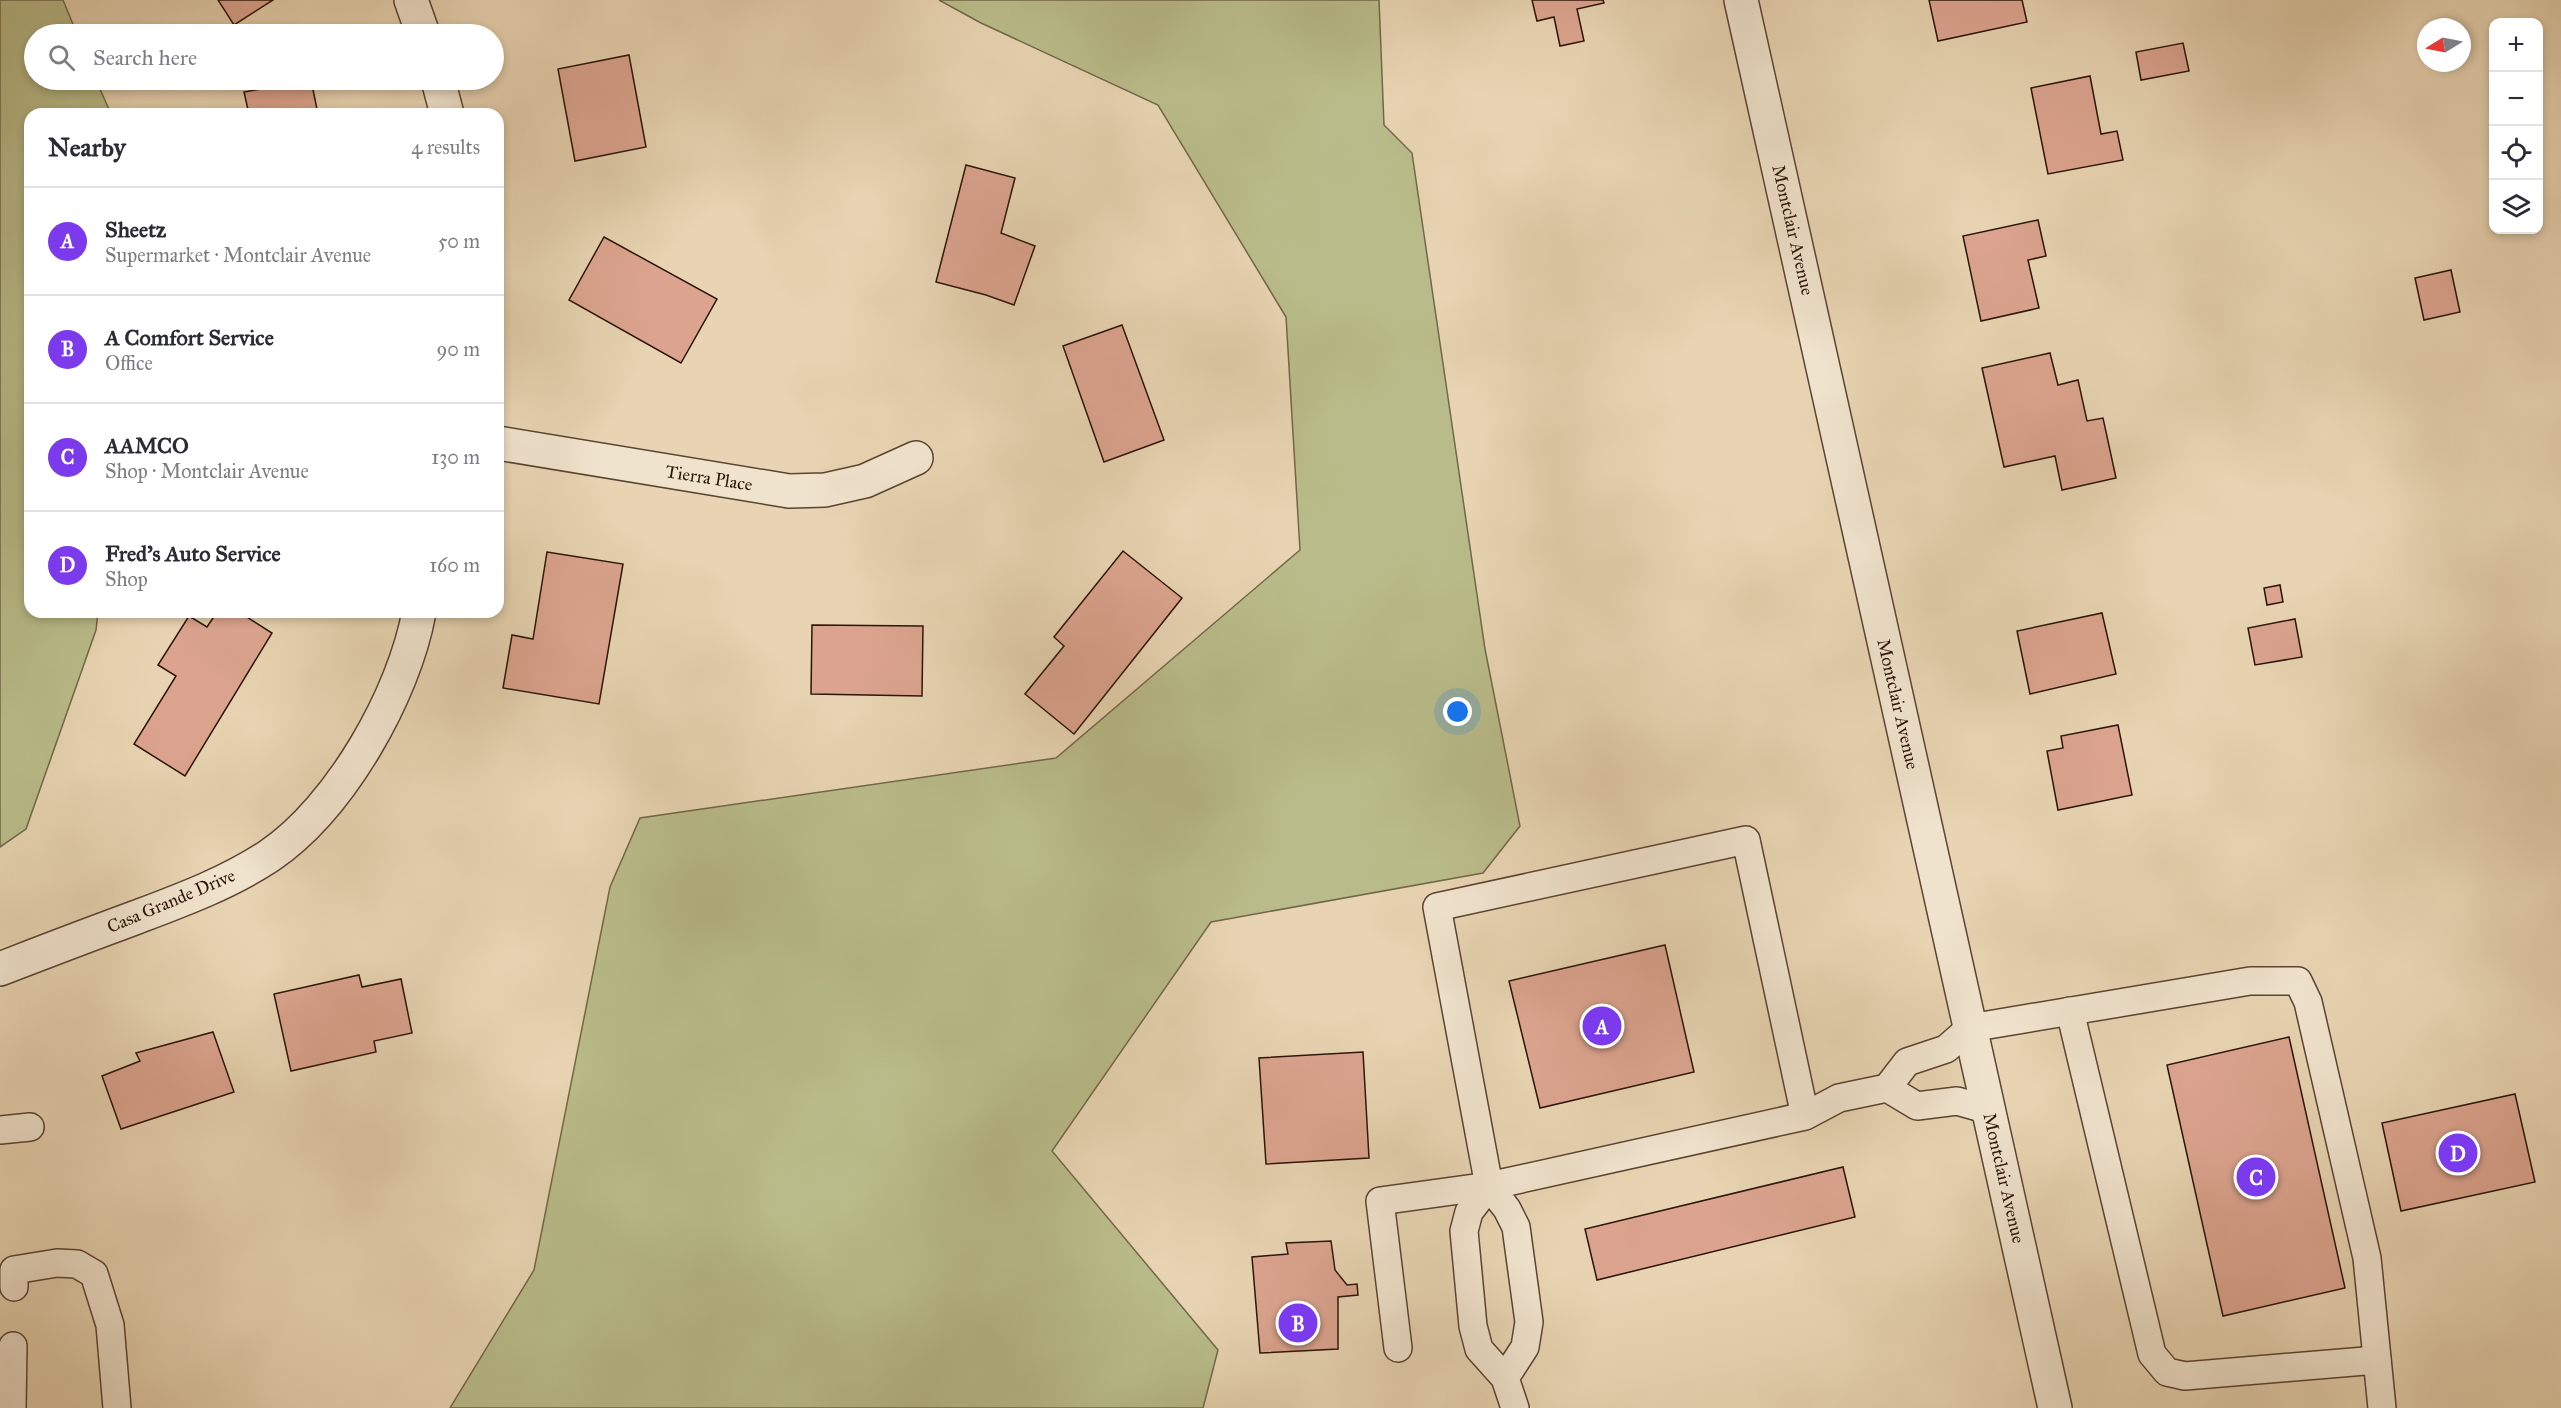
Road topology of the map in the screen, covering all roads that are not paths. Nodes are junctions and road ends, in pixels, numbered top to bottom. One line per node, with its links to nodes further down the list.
1 (411, 0): 3 (street)
2 (1741, 0): 11 (street, Montclair Avenue)
3 (419, 24)
4 (441, 90): 5 (street)
5 (445, 108)
6 (504, 444): 7 (street, Tierra Place)
7 (916, 458)
8 (417, 618): 9 (street, Casa Grande Drive)
9 (0, 969)
10 (2070, 1011): 11 (lane); 21 (lane); 21 (lane)
11 (1970, 1028): 12 (lane); 13 (street, Montclair Avenue)
12 (1887, 1088): 13 (lane); 14 (lane)
13 (1989, 1110): 26 (street, Montclair Avenue)
14 (1805, 1116): 17 (lane); 17 (lane)
15 (30, 1127): 16 (lane)
16 (0, 1130)
17 (1489, 1186): 20 (lane); 22 (lane); 22 (lane)
18 (14, 1287): 24 (lane)
19 (13, 1346): 23 (lane)
20 (1398, 1348)
21 (2377, 1360): 27 (lane)
22 (1505, 1378): 25 (lane)
23 (12, 1408)
24 (117, 1408)
25 (1515, 1408)
26 (2055, 1408)
27 (2382, 1408)

